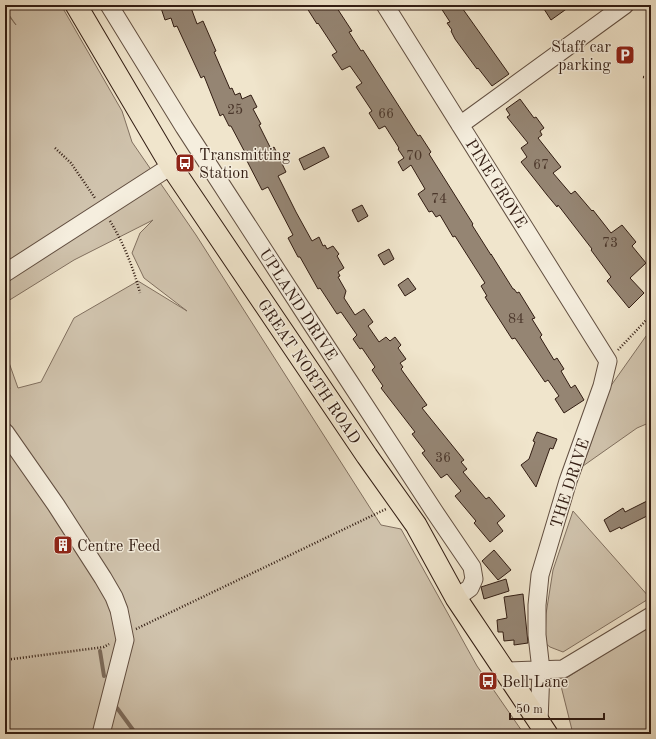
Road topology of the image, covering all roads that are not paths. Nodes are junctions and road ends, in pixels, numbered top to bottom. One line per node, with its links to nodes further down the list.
1 (76, 5): 6 (main road, GREAT NORTH ROAD)
2 (109, 5): 10 (street, UPLAND DRIVE)
3 (385, 5): 5 (street, PINE GROVE)
4 (625, 5): 5 (street)
5 (460, 125): 8 (street, PINE GROVE)
6 (171, 166): 7 (street); 10 (main road, GREAT NORTH ROAD)
7 (5, 273)
8 (608, 361): 12 (street, THE DRIVE)
9 (5, 432): 15 (street)
10 (456, 598): 13 (main road, GREAT NORTH ROAD)
11 (651, 616): 12 (street)
12 (541, 670): 13 (street); 14 (street)
13 (505, 671): 14 (main road, GREAT NORTH ROAD)
14 (543, 728)
15 (101, 734)

